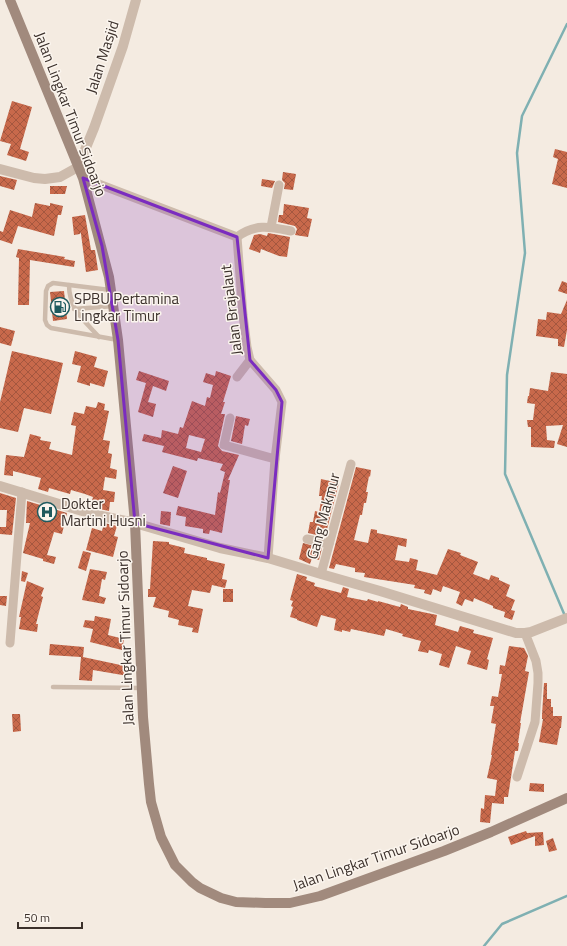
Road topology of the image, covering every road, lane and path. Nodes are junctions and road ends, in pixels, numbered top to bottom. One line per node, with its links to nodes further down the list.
1 (10, 0): 3 (main road, Jalan Lingkar Timur Sidoarjo)
2 (136, 0): 3 (street, Jalan Masjid)
3 (78, 167): 4 (street); 5 (main road, Jalan Lingkar Timur Sidoarjo)
4 (1, 168)
5 (83, 178): 9 (street); 11 (main road, Jalan Lingkar Timur Sidoarjo)
6 (279, 185): 7 (street)
7 (271, 227): 8 (street); 9 (street)
8 (291, 231)
9 (237, 237): 16 (street, Jalan Brajalaut)
10 (69, 285): 11 (lane); 13 (lane); 14 (lane)
11 (112, 290): 12 (main road, Jalan Lingkar Timur Sidoarjo)
12 (114, 306): 13 (lane); 15 (main road, Jalan Lingkar Timur Sidoarjo)
13 (74, 309): 14 (lane)
14 (99, 338): 15 (lane)
15 (118, 340): 23 (main road, Jalan Lingkar Timur Sidoarjo)
16 (250, 360): 17 (street); 19 (street, Jalan Brajalaut)
17 (237, 377)
18 (230, 418): 19 (street)
19 (275, 459): 26 (street, Jalan Brajalaut)
20 (351, 464): 25 (street, Gang Makmur)
21 (0, 486): 22 (street)
22 (22, 492): 23 (street); 30 (street)
23 (135, 523): 26 (street); 32 (main road, Jalan Lingkar Timur Sidoarjo)
24 (307, 539): 25 (street)
25 (329, 544): 27 (street, Gang Makmur)
26 (272, 560): 27 (street)
27 (321, 574): 29 (street)
28 (562, 620): 29 (street)
29 (528, 633): 33 (street)
30 (10, 643)
31 (53, 687): 32 (lane)
32 (142, 688): 34 (main road, Jalan Lingkar Timur Sidoarjo)
33 (516, 777)
34 (567, 798)

